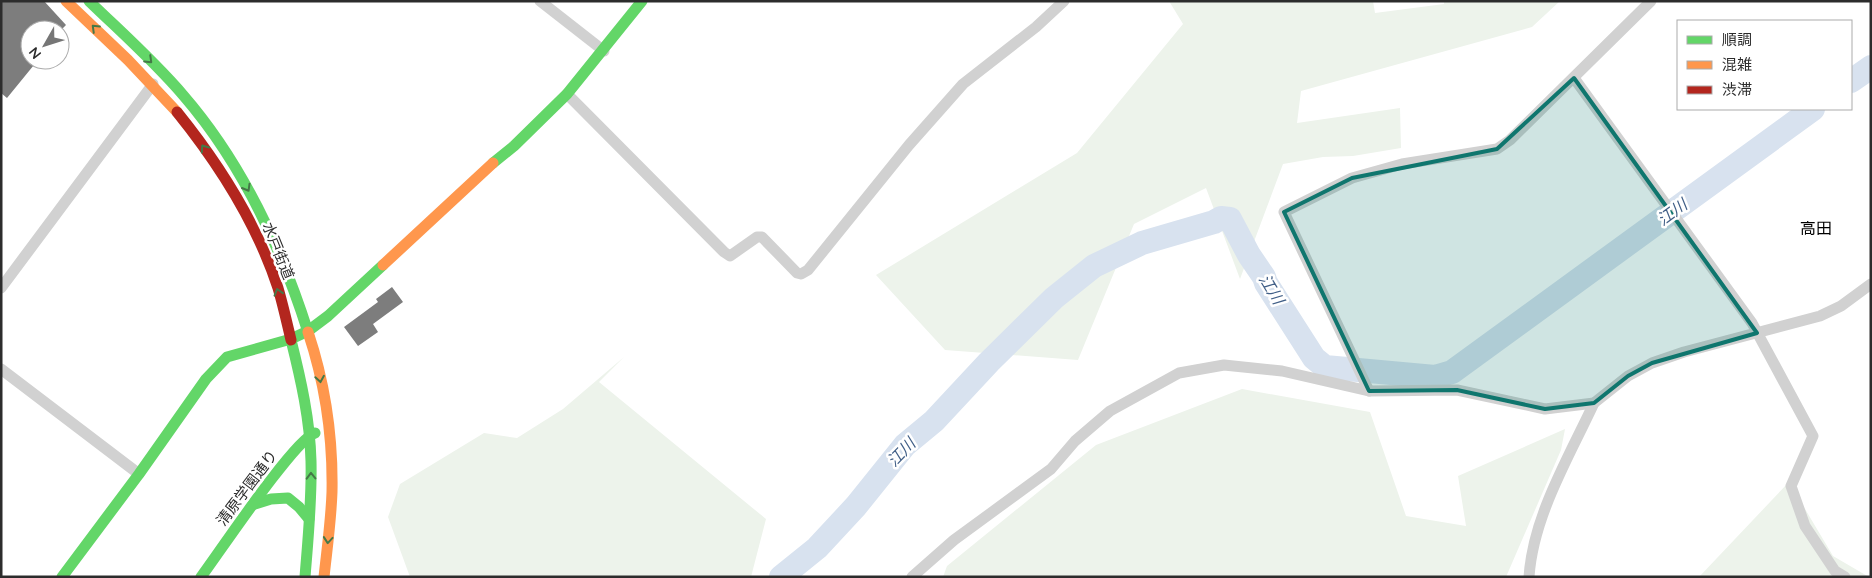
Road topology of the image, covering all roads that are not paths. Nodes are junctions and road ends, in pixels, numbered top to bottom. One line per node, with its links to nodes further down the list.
1 (66, 1): 9 (main road, 水戸街道, one-way to 1)
2 (89, 1): 13 (main road, 水戸街道, one-way to 13)
3 (540, 1): 7 (street)
4 (642, 1): 7 (main road)
5 (1064, 1): 10 (street)
6 (1651, 1): 8 (street)
7 (604, 50): 10 (main road)
8 (1574, 78): 14 (street); 17 (street)
9 (153, 84): 12 (street); 15 (main road, 水戸街道, one-way to 9)
10 (567, 94): 13 (main road)
11 (1871, 284): 14 (street)
12 (1, 288)
13 (308, 332): 15 (main road); 19 (main road, 水戸街道, one-way to 19)
14 (1757, 333): 18 (street); 30 (street)
15 (291, 339): 20 (main road, 水戸街道); 21 (main road)
16 (1, 369): 21 (street)
17 (1369, 392): 18 (street); 28 (street)
18 (1594, 403): 29 (street)
19 (327, 431): 20 (main road); 27 (main road, 水戸街道, one-way to 27)
20 (309, 435): 22 (main road, 清原学園通り); 23 (main road, 水戸街道, one-way to 20)
21 (138, 474): 24 (main road)
22 (255, 504): 23 (main road); 25 (main road, 清原学園通り)
23 (309, 519): 26 (main road, 水戸街道)
24 (62, 577)
25 (201, 577)
26 (305, 577)
27 (324, 577)
28 (912, 577)
29 (1529, 577)
30 (1845, 577)

